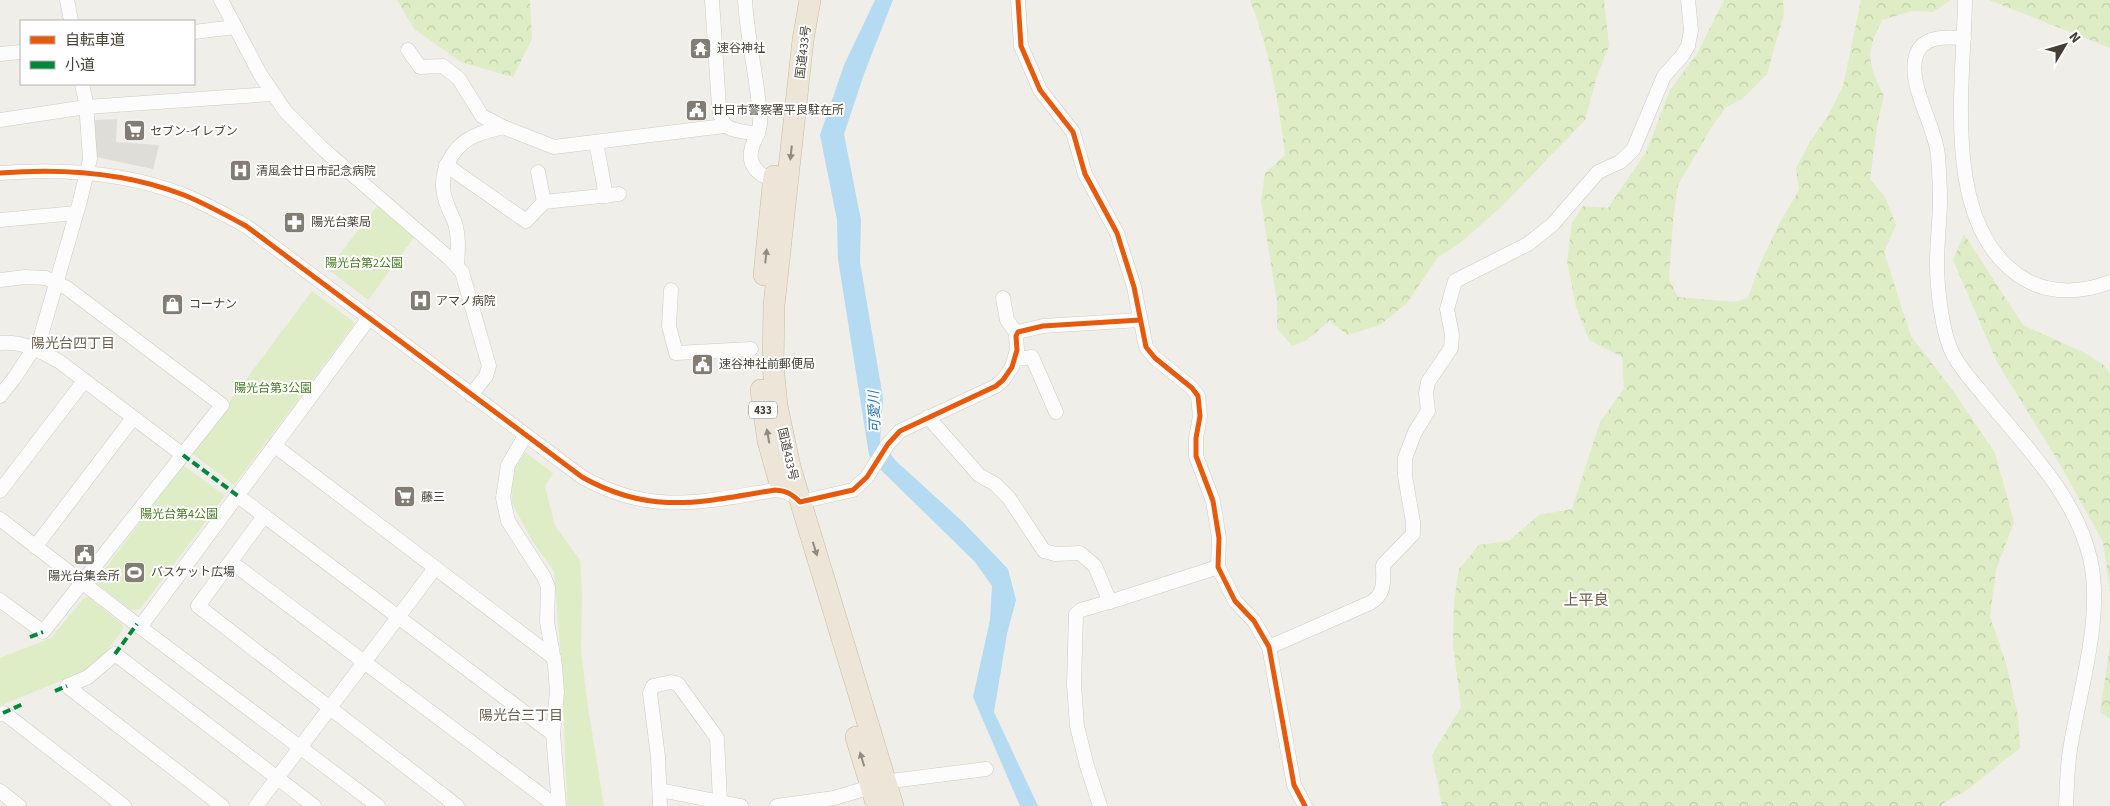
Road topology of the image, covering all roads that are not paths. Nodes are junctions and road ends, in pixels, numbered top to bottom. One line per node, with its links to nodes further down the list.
1 (67, 0): 10 (street)
2 (221, 0): 11 (street)
3 (712, 0): 21 (street)
4 (744, 0): 23 (street)
5 (797, 0): 29 (highway, 国道433号 / 433)
6 (810, 0): 29 (highway, 国道433号 / 433, one-way to 29)
7 (1018, 0): 40 (street)
8 (1688, 0): 70 (street)
9 (1965, 0): 13 (street)
10 (71, 20)
11 (235, 27): 12 (street); 18 (street)
12 (195, 32)
13 (1964, 38): 36 (street); 96 (street)
14 (408, 50): 22 (street)
15 (20, 52): 16 (street)
16 (0, 54)
17 (82, 85): 19 (street)
18 (272, 94): 19 (street); 33 (street)
19 (86, 107): 20 (street); 26 (street)
20 (0, 120)
21 (724, 126): 23 (street); 24 (street)
22 (503, 127): 24 (street); 25 (street)
23 (758, 134): 29 (street)
24 (596, 142): 30 (street)
25 (446, 165): 30 (street); 33 (street)
26 (87, 172): 28 (street); 31 (street); 39 (street)
27 (538, 172): 30 (street)
28 (0, 173)
29 (781, 181): 55 (highway, 国道433号 / 433, one-way to 29); 58 (highway, 国道433号 / 433)
30 (544, 202)
31 (76, 213): 32 (street); 35 (street)
32 (0, 220)
33 (457, 265): 47 (street)
34 (0, 280): 35 (street)
35 (56, 282): 43 (street); 54 (street)
36 (2110, 282)
37 (671, 290): 44 (street)
38 (1003, 298): 41 (street)
39 (369, 318): 47 (street); 53 (street)
40 (1140, 320): 41 (street); 63 (street)
41 (1017, 334): 45 (street)
42 (0, 343): 43 (street)
43 (34, 348): 46 (street); 48 (street)
44 (751, 349)
45 (1015, 359): 49 (street); 50 (street)
46 (84, 381): 51 (street); 56 (street)
47 (472, 395): 52 (street)
48 (0, 396)
49 (1056, 412)
50 (928, 417): 58 (street); 67 (street)
51 (133, 418): 54 (street); 61 (street)
52 (525, 436): 55 (street); 71 (street)
53 (275, 446): 57 (street); 64 (street)
54 (183, 455): 65 (street)
55 (776, 486): 58 (street); 81 (highway, 国道433号 / 433, one-way to 55)
56 (0, 492)
57 (238, 496): 59 (street); 69 (street)
58 (800, 502): 81 (highway, 国道433号 / 433, one-way to 81)
59 (264, 516): 62 (street); 68 (street)
60 (0, 520): 61 (street)
61 (36, 547): 65 (street)
62 (231, 562): 72 (street); 73 (street)
63 (1218, 566): 67 (street); 70 (street)
64 (435, 568): 68 (street); 71 (street)
65 (82, 582): 66 (street); 69 (street)
66 (0, 600)
67 (1110, 602): 94 (street)
68 (398, 617): 72 (street); 75 (street)
69 (140, 627): 76 (street)
70 (1269, 648): 95 (street)
71 (554, 658): 75 (street)
72 (364, 662): 73 (street); 90 (street)
73 (330, 708): 76 (street); 89 (street)
74 (0, 714): 84 (street)
75 (553, 734): 90 (street)
76 (300, 748): 78 (street); 88 (street)
77 (986, 769): 81 (street)
78 (278, 778): 85 (street); 86 (street); 87 (street)
79 (660, 790): 82 (street); 82 (street); 91 (street)
80 (0, 791): 83 (street)
81 (878, 792): 92 (street); 93 (highway, 国道433号 / 433)
82 (730, 804)
83 (19, 806)
84 (124, 806)
85 (222, 806)
86 (256, 806)
87 (314, 806)
88 (378, 806)
89 (457, 806)
90 (558, 806)
91 (660, 806)
92 (777, 806)
93 (893, 806)
94 (1100, 806)
95 (1305, 806)
96 (2066, 806)

